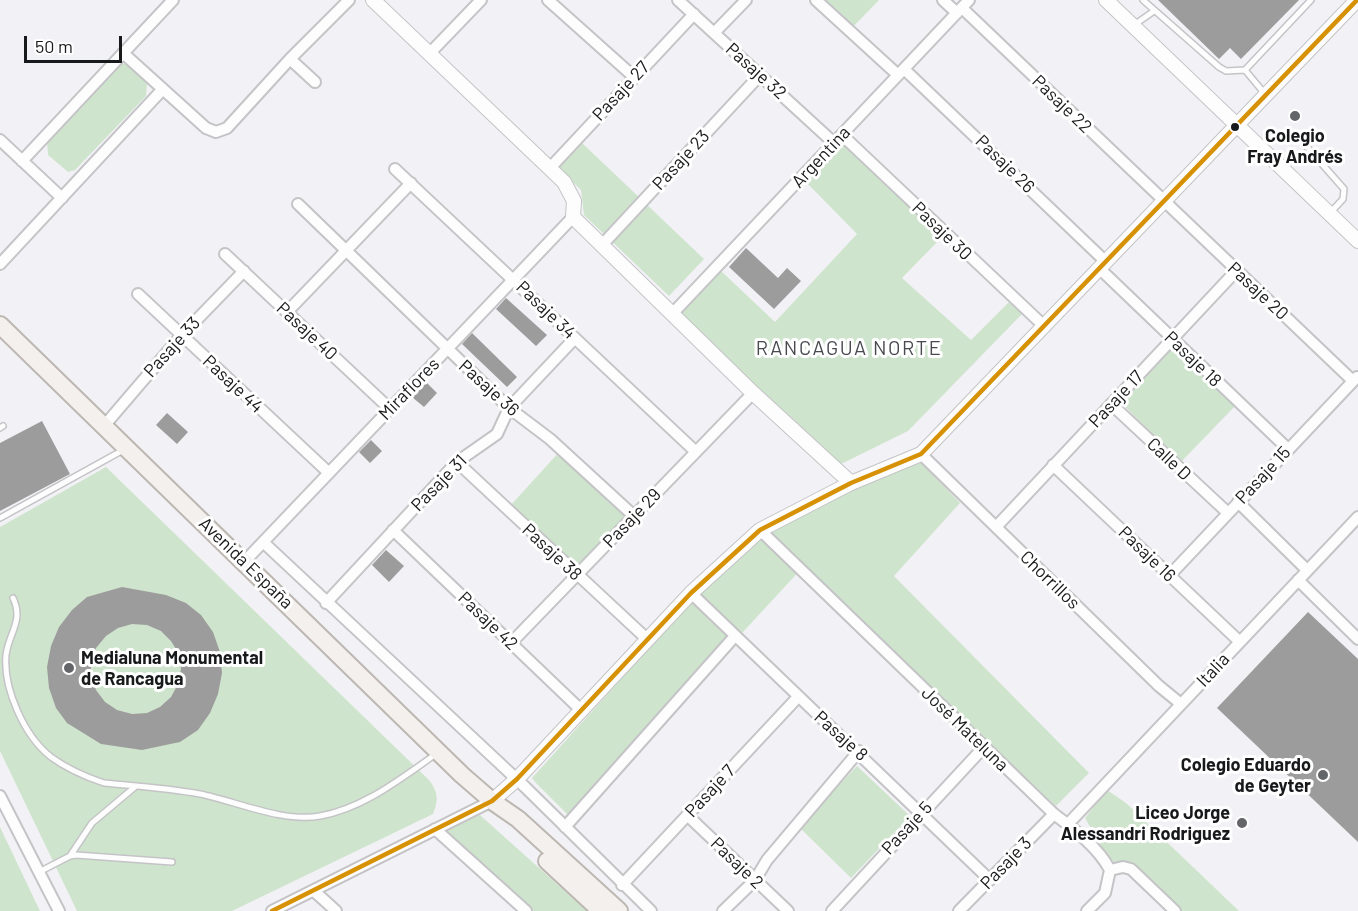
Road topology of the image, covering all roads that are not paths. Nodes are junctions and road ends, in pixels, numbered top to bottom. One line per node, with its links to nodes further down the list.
1 (173, 0): 19 (street)
2 (349, 0): 21 (street)
3 (372, 0): 20 (street)
4 (481, 0): 20 (street)
5 (548, 0): 25 (street)
6 (678, 0): 16 (street, Pasaje 32)
7 (746, 0): 18 (street)
8 (816, 0): 23 (street, Pasaje 26)
9 (943, 0): 14 (street, Pasaje 22)
10 (1106, 0): 17 (street)
11 (1143, 0): 15 (lane)
12 (1311, 0): 22 (lane)
13 (1357, 0): 28 (street)
14 (963, 7): 23 (street, Argentina); 38 (street, Pasaje 22)
15 (1154, 11): 17 (lane); 22 (lane)
16 (693, 14): 18 (street, Pasaje 32); 25 (street, Pasaje 27)
17 (1133, 26): 29 (street)
18 (714, 33): 24 (street, Pasaje 32)
19 (123, 53): 27 (street); 33 (street)
20 (430, 53): 34 (street)
21 (290, 59): 26 (street); 27 (street)
22 (1245, 70): 28 (lane)
23 (901, 72): 30 (street, Argentina); 47 (street, Pasaje 26)
24 (760, 75): 30 (street, Pasaje 32); 43 (street, Pasaje 23)
25 (633, 76): 34 (street, Pasaje 27)
26 (315, 82)
27 (162, 90): 37 (street)
28 (1265, 94): 29 (street)
29 (1236, 125): 38 (street); 40 (street)
30 (838, 139): 53 (street, Argentina); 55 (street, Pasaje 30)
31 (0, 140): 33 (street)
32 (1307, 147): 40 (lane)
33 (22, 160): 37 (street)
34 (550, 168): 41 (street)
35 (395, 169): 36 (street, Pasaje 34)
36 (411, 183): 44 (street); 50 (street, Pasaje 34)
37 (62, 198): 46 (street)
38 (1163, 201): 47 (street); 49 (street, Pasaje 20)
39 (298, 204): 44 (street, Pasaje 36)
40 (1330, 213): 42 (street)
41 (573, 217): 43 (street); 50 (street, Miraflores)
42 (1358, 241)
43 (602, 245): 53 (street)
44 (345, 251): 52 (street); 59 (street, Pasaje 36)
45 (225, 254): 48 (street, Pasaje 40)
46 (0, 264)
47 (1102, 265): 55 (street); 58 (street, Pasaje 18)
48 (244, 271): 52 (street, Pasaje 40); 56 (street, Pasaje 33)
49 (1236, 271): 58 (street, Pasaje 17); 60 (street, Pasaje 20)
50 (514, 279): 57 (street, Pasaje 34); 59 (street, Miraflores)
51 (138, 294): 56 (street, Pasaje 44)
52 (287, 312): 64 (street, Pasaje 40)
53 (673, 313): 61 (street)
54 (0, 325): 65 (main road, Avenida España)
55 (1044, 326): 69 (street)
56 (181, 336): 65 (street, Pasaje 33); 72 (street, Pasaje 44)
57 (575, 338): 63 (street, Pasaje 31); 68 (street, Pasaje 34)
58 (1172, 339): 62 (street, Pasaje 17); 67 (street, Pasaje 18)
59 (447, 349): 63 (street, Pasaje 36); 64 (street, Miraflores)
60 (1356, 379): 67 (street, Pasaje 15)
61 (753, 393): 68 (street, Pasaje 29); 73 (street)
62 (1111, 404): 71 (street, Pasaje 17); 75 (street, Calle D)
63 (509, 408): 70 (street, Pasaje 31); 76 (street, Pasaje 36)
64 (390, 409): 72 (street, Miraflores)
65 (104, 426): 66 (main road, Avenida España)
66 (126, 448): 78 (lane); 83 (main road, Avenida España)
67 (1288, 449): 74 (street, Pasaje 15)
68 (696, 452): 76 (street, Pasaje 29)
69 (921, 454): 73 (street); 79 (street, Chorrillos)
70 (457, 462): 80 (street, Pasaje 31); 85 (street, Pasaje 38)
71 (1053, 465): 79 (street, Pasaje 17); 86 (street, Pasaje 16)
72 (329, 473): 82 (street, Miraflores)
73 (851, 483): 81 (street)
74 (1238, 502): 75 (street, Pasaje 15); 84 (street)
75 (1228, 513): 86 (street, Pasaje 15)
76 (634, 516): 85 (street, Pasaje 29)
77 (1358, 517): 84 (street, Italia)
78 (0, 518)
79 (996, 527): 97 (street, Chorrillos)
80 (393, 530): 90 (street, Pasaje 31); 95 (street, Pasaje 42)
81 (760, 530): 88 (street); 99 (street, José Mateluna)
82 (263, 542): 83 (street, Miraflores); 90 (street, Avenida España)
83 (244, 562): 101 (main road, Avenida España)
84 (1307, 570): 87 (street, Italia)
85 (576, 575): 93 (street, Pasaje 38); 95 (street, Pasaje 29)
86 (1169, 576): 94 (street, Pasaje 16)
87 (1298, 580): 92 (street); 94 (street, Italia)
88 (691, 593): 91 (street, Pasaje 8); 93 (street)
89 (13, 598): 103 (lane)
90 (326, 603): 102 (street, Avenida España)
91 (735, 636): 96 (street, Pasaje 8); 110 (street)
92 (1358, 639)
93 (648, 640): 98 (street)
94 (1240, 642): 97 (street, Italia)
95 (511, 643): 98 (street, Pasaje 42)
96 (798, 697): 100 (street, Pasaje 8); 108 (street, Pasaje 7)
97 (1181, 704): 109 (street, Italia)
98 (582, 711): 102 (street)
99 (984, 747): 106 (street, Pasaje 5); 107 (street, José Mateluna)
100 (859, 751): 106 (street, Pasaje 8); 116 (street)
101 (438, 752): 103 (lane); 105 (main road, Avenida España)
102 (517, 779): 105 (street); 110 (street, Avenida España)
103 (136, 786): 112 (lane)
104 (0, 796): 115 (street)
105 (492, 801): 111 (street); 120 (main road, Avenida España); 125 (main road, Avenida España)
106 (921, 813): 117 (street, Pasaje 8); 129 (street, Pasaje 5)
107 (1054, 814): 109 (street, José Mateluna); 117 (street, Pasaje 3)
108 (687, 815): 116 (street, Pasaje 2); 118 (street, Pasaje 7)
109 (1068, 824): 114 (street, José Mateluna)
110 (565, 827): 118 (street, Avenida España)
111 (435, 829): 119 (street); 124 (street)
112 (70, 856): 113 (lane); 115 (lane)
113 (172, 862)
114 (1110, 870): 131 (street); 132 (street)
115 (39, 872): 121 (street)
116 (755, 880): 127 (street); 128 (street, Pasaje 2)
117 (990, 880): 130 (street, Pasaje 3)
118 (622, 885): 126 (street, Avenida España)
119 (314, 891): 122 (street); 123 (street)
120 (598, 910)
121 (59, 911)
122 (273, 911)
123 (336, 911)
124 (526, 911)
125 (620, 911)
126 (651, 911)
127 (723, 911)
128 (788, 911)
129 (832, 911)
130 (959, 911)
131 (1087, 911)
132 (1176, 911)

